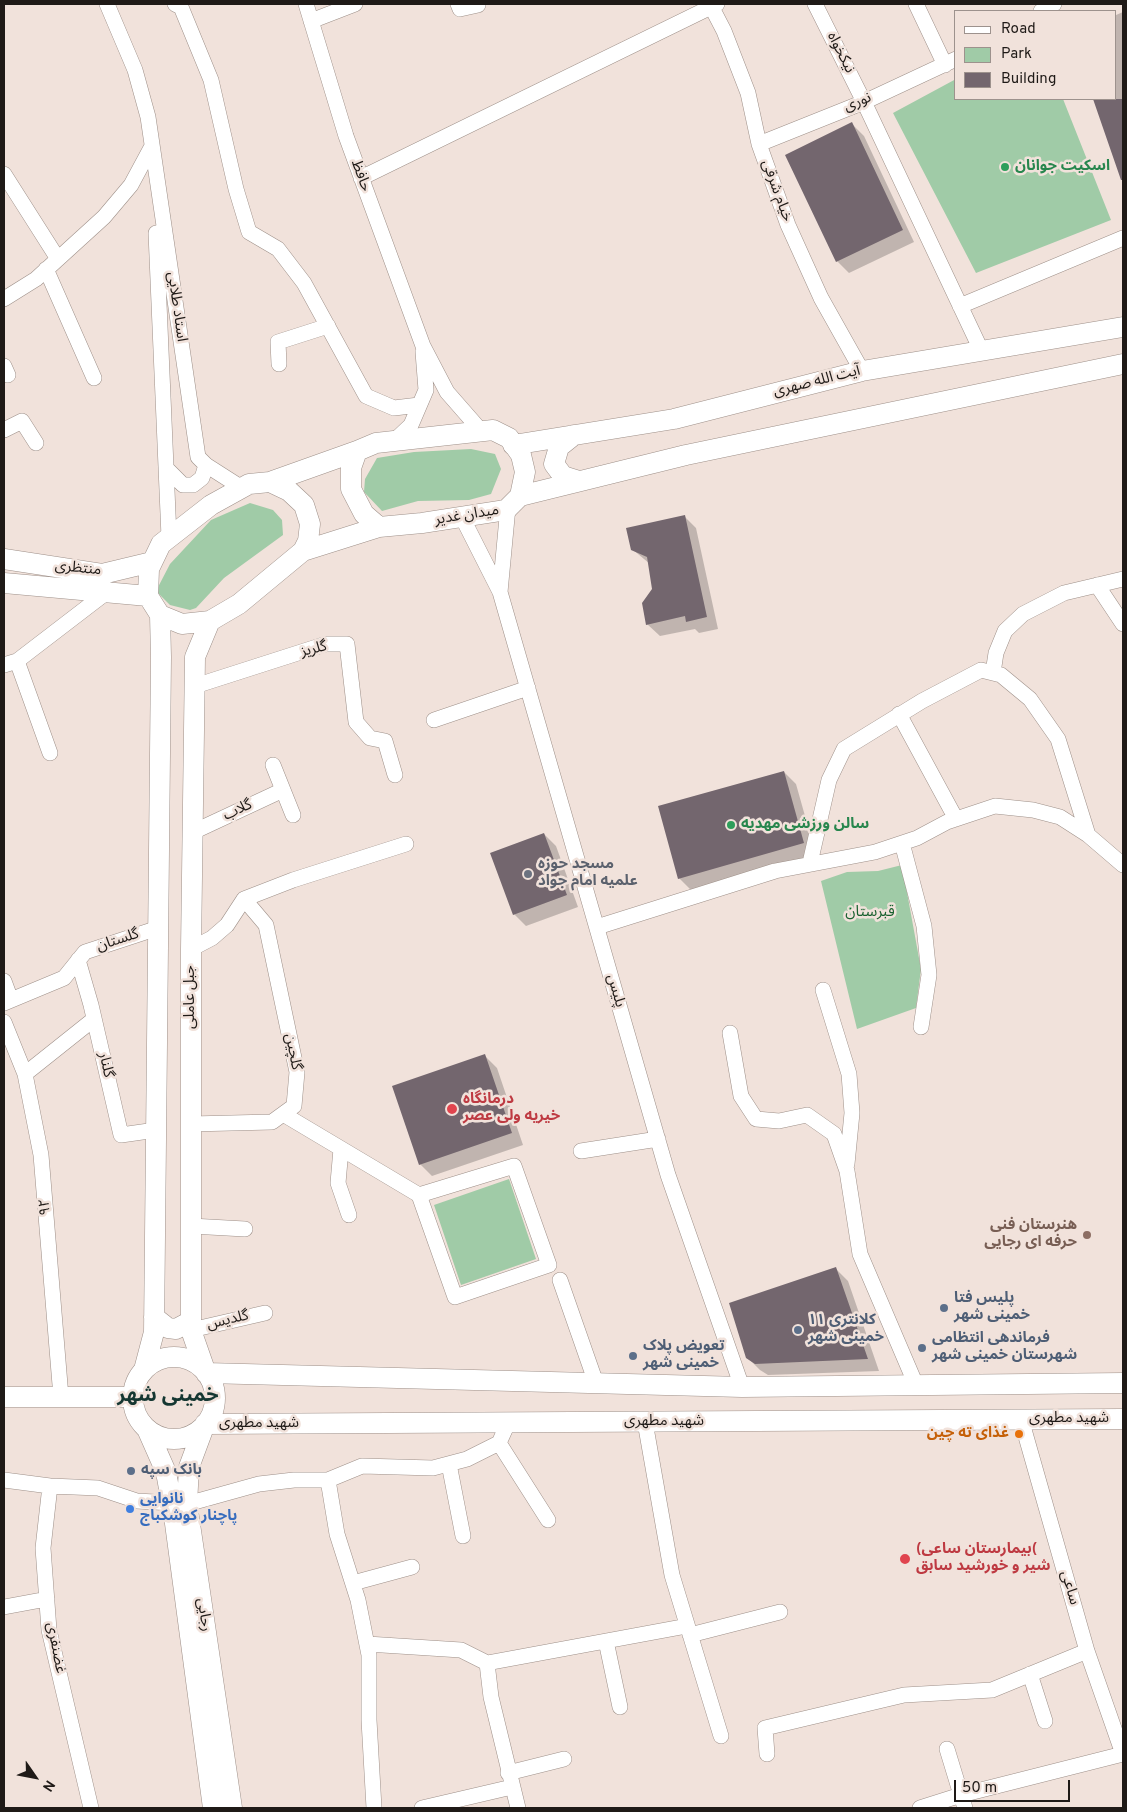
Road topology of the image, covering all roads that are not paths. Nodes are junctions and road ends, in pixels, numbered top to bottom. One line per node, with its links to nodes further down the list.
1 (107, 4): 14 (street, استاد طلایی)
2 (175, 4): 22 (street)
3 (306, 4): 10 (street, حافظ)
4 (355, 4): 10 (street)
5 (458, 4): 8 (street)
6 (816, 4): 12 (street, نیکخواه)
7 (916, 4): 11 (street)
8 (478, 5)
9 (713, 5): 13 (street, خیام شرقی); 16 (street)
10 (311, 20): 16 (street, حافظ)
11 (950, 62): 12 (street, نوری)
12 (864, 102): 13 (street, نوری); 21 (street, نیکخواه)
13 (759, 144): 28 (street, خیام شرقی)
14 (152, 146): 18 (street); 38 (street, استاد طلایی); 39 (street, استاد طلایی)
15 (4, 174): 18 (street)
16 (361, 178): 24 (street, حافظ)
17 (1123, 238): 21 (street)
18 (58, 258): 19 (street)
19 (46, 269): 20 (street); 29 (street)
20 (4, 299)
21 (960, 306): 25 (street, نیکخواه)
22 (328, 326): 26 (street); 30 (street)
23 (1123, 327): 25 (main road, آیت الله صهری)
24 (423, 346): 30 (street); 32 (street)
25 (981, 350): 28 (main road, آیت الله صهری)
26 (279, 364)
27 (1123, 364): 40 (main road)
28 (862, 370): 33 (main road, آیت الله صهری)
29 (94, 378)
30 (419, 406): 34 (street)
31 (4, 430): 35 (street)
32 (482, 432): 34 (main road); 36 (main road)
33 (574, 435): 36 (main road, آیت الله صهری); 40 (main road)
34 (394, 442): 37 (main road)
35 (36, 443)
36 (513, 445): 43 (main road)
37 (357, 451): 41 (main road); 45 (main road)
38 (206, 465): 39 (street); 42 (street)
39 (168, 470): 46 (street, استاد طلایی)
40 (579, 481): 43 (main road)
41 (270, 482): 42 (main road); 47 (main road)
42 (242, 488): 46 (main road)
43 (514, 502): 44 (main road, میدان غدیر); 54 (street)
44 (462, 517): 45 (main road, میدان غدیر); 54 (street)
45 (379, 527): 47 (main road, میدان غدیر)
46 (169, 537): 49 (main road)
47 (303, 552): 57 (main road)
48 (4, 559): 49 (main road, منتظری)
49 (152, 562): 55 (main road)
50 (1123, 579): 52 (street)
51 (4, 582): 53 (main road, منتظری)
52 (1097, 585): 58 (street); 60 (street)
53 (108, 592): 55 (main road, منتظری); 59 (street)
54 (500, 592): 62 (street, پلیس)
55 (148, 596): 56 (main road)
56 (160, 615): 57 (main road); 78 (main road)
57 (210, 621): 61 (main road, جبل عاملی)
58 (1123, 624)
59 (10, 663): 65 (street)
60 (993, 673): 63 (street); 72 (street)
61 (195, 686): 67 (street, گلریز); 71 (main road, جبل عاملی)
62 (528, 688): 64 (street); 79 (street, پلیس)
63 (899, 714): 70 (street); 75 (street)
64 (434, 720)
65 (50, 753)
66 (273, 765): 68 (street)
67 (395, 775)
68 (283, 790): 69 (street); 71 (street, گلاب)
69 (293, 815)
70 (956, 819): 72 (street); 73 (street)
71 (193, 832): 80 (main road, جبل عاملی)
72 (1088, 835): 76 (street)
73 (902, 843): 75 (street); 87 (street)
74 (406, 844): 77 (street)
75 (810, 863): 79 (street)
76 (1123, 865)
77 (244, 899): 80 (street); 90 (street, گلچین)
78 (158, 928): 81 (street, گلستان); 92 (main road)
79 (597, 928): 93 (street, پلیس)
80 (191, 949): 91 (main road, جبل عاملی)
81 (78, 960): 84 (street, گلستان); 85 (street, گلنار)
82 (4, 981): 84 (street)
83 (823, 990): 96 (street)
84 (7, 1001)
85 (94, 1019): 89 (street); 92 (street, گلنار)
86 (4, 1022): 89 (street, ۹۲)
87 (921, 1027)
88 (730, 1032): 96 (street)
89 (25, 1074): 112 (street, ۹۲)
90 (283, 1114): 91 (street); 94 (street)
91 (191, 1124): 99 (main road, جبل عاملی)
92 (156, 1130): 103 (main road)
93 (658, 1139): 95 (street); 110 (street, پلیس)
94 (341, 1148): 97 (street); 98 (street)
95 (581, 1151)
96 (847, 1171): 109 (street)
97 (419, 1195): 97 (street)
98 (349, 1216)
99 (191, 1226): 100 (street); 104 (main road, جبل عاملی)
100 (245, 1229)
101 (560, 1280): 107 (street)
102 (265, 1312): 104 (street, گلدیس)
103 (154, 1317): 104 (main road); 105 (main road)
104 (191, 1326): 106 (main road, جبل عاملی)
105 (144, 1370): 106 (main road); 113 (main road)
106 (206, 1373): 107 (main road); 118 (main road)
107 (596, 1383): 110 (main road)
108 (1123, 1383): 109 (main road)
109 (916, 1385): 110 (main road)
110 (742, 1387)
111 (4, 1397): 112 (main road)
112 (61, 1397): 113 (main road)
113 (133, 1397): 119 (main road)
114 (1021, 1419): 115 (main road, شهید مطهری); 117 (main road, شهید مطهری); 136 (street, ساعی)
115 (1123, 1419)
116 (508, 1422): 117 (main road, شهید مطهری); 118 (main road, شهید مطهری); 120 (street)
117 (645, 1422): 133 (street)
118 (205, 1424): 119 (main road); 125 (main road, رجایی)
119 (147, 1429): 125 (main road, رجایی)
120 (498, 1443): 121 (street); 126 (street)
121 (449, 1464): 123 (street); 127 (street)
122 (4, 1480): 124 (street)
123 (328, 1480): 125 (street); 129 (street)
124 (50, 1486): 125 (street); 130 (street, غضنفری)
125 (179, 1503): 149 (main road, رجایی); 150 (main road, رجایی)
126 (548, 1520)
127 (463, 1536)
128 (412, 1567): 129 (street)
129 (353, 1583): 135 (street)
130 (47, 1599): 131 (street); 148 (street, غضنفری)
131 (4, 1607)
132 (780, 1612): 133 (street)
133 (688, 1630): 134 (street); 141 (street)
134 (606, 1641): 137 (street); 139 (street)
135 (367, 1644): 137 (street); 151 (street)
136 (1087, 1651): 138 (street); 144 (street, ساعی)
137 (488, 1663): 146 (street)
138 (1030, 1674): 140 (street); 143 (street)
139 (620, 1707)
140 (1045, 1721)
141 (721, 1736)
142 (947, 1749): 147 (street)
143 (767, 1754)
144 (1123, 1754): 147 (street)
145 (564, 1759): 146 (street)
146 (510, 1780): 152 (street); 153 (street)
147 (963, 1802): 154 (street)
148 (91, 1808)
149 (213, 1808)
150 (232, 1808)
151 (374, 1808)
152 (422, 1808)
153 (518, 1808)
154 (920, 1808)

